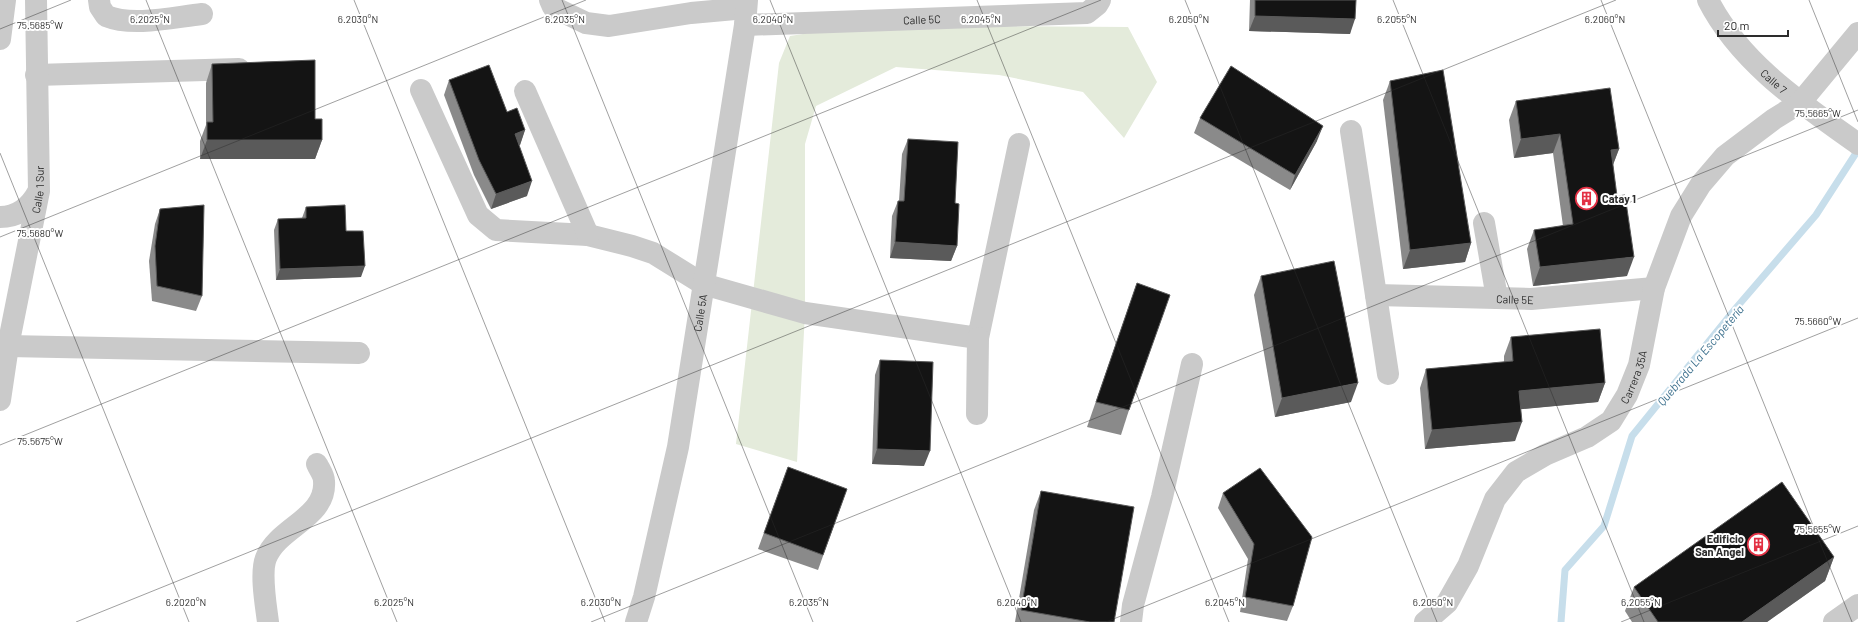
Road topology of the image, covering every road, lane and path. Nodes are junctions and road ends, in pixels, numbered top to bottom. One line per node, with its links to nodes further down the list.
1 (5, 0): 10 (street)
2 (36, 0): 12 (street, Calle 1 Sur)
3 (99, 0): 8 (street)
4 (550, 0): 7 (street, Calle 5C)
5 (1708, 0): 15 (street, Calle 7)
6 (1098, 2): 7 (street, Calle 5C)
7 (746, 11): 23 (street, Calle 5A)
8 (202, 14)
9 (1858, 33): 15 (street)
10 (0, 40)
11 (261, 68): 12 (street)
12 (36, 75): 19 (street, Calle 1 Sur)
13 (421, 90): 22 (street)
14 (525, 91): 22 (street)
15 (1800, 103): 18 (street, Calle 7); 24 (street, Carrera 35A)
16 (1351, 131): 25 (street)
17 (1019, 144): 27 (street)
18 (1858, 144)
19 (39, 191): 20 (street); 28 (street, Calle 1 Sur)
20 (0, 217)
21 (1484, 223): 26 (street)
22 (588, 235): 23 (street)
23 (703, 284): 27 (street); 37 (street, Calle 5A)
24 (1654, 288): 26 (street, Calle 5E); 39 (street, Carrera 35A)
25 (1376, 295): 26 (street, Calle 5E); 31 (street)
26 (1497, 298)
27 (978, 338): 33 (street)
28 (8, 346): 29 (street); 32 (street, Calle 1 Sur)
29 (359, 353)
30 (1192, 364): 38 (street)
31 (1388, 374)
32 (0, 400)
33 (977, 414)
34 (317, 464): 36 (street)
35 (1858, 605): 40 (street)
36 (268, 622)
37 (636, 622)
38 (1131, 622)
39 (1425, 622)
40 (1834, 622)

